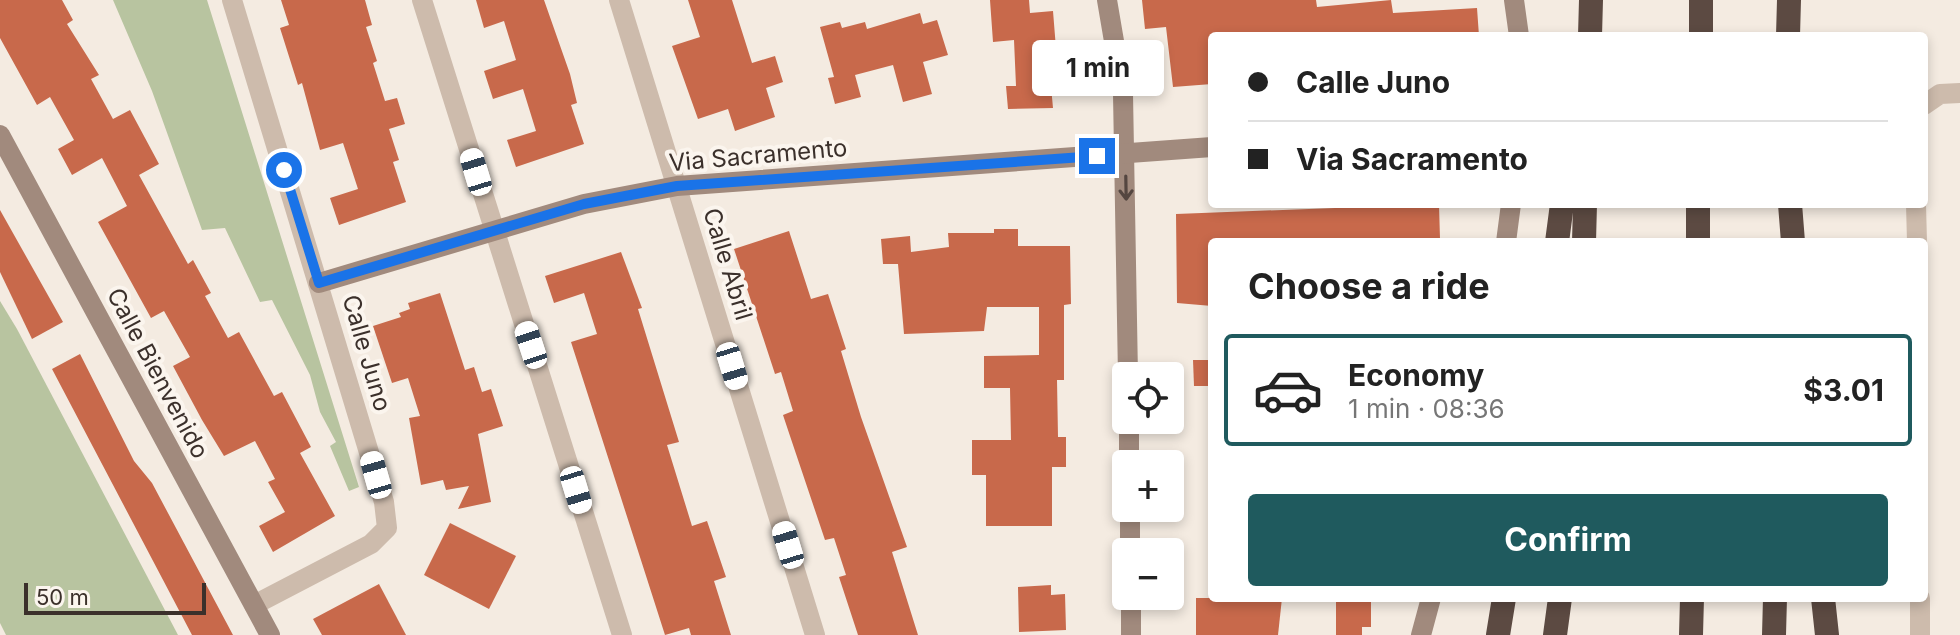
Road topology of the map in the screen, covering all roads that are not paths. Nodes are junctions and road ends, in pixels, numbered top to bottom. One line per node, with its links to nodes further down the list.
1 (232, 0): 34 (street, Calle Juno)
2 (422, 0): 26 (street)
3 (619, 0): 18 (street, Calle Abril)
4 (1107, 0): 17 (street)
5 (1514, 0): 9 (street)
6 (1591, 0): 10 (highway)
7 (1701, 0): 11 (highway)
8 (1789, 0): 12 (highway)
9 (1518, 32)
10 (1590, 32)
11 (1701, 32)
12 (1788, 32)
13 (1960, 93): 14 (street)
14 (1928, 102)
15 (0, 135): 43 (street, Calle Bienvenido)
16 (1208, 147): 17 (street, Via Sacramento)
17 (1126, 153): 18 (street, Via Sacramento); 35 (street, one-way to 35)
18 (677, 186): 26 (street, Via Sacramento); 47 (street, Calle Abril)
19 (1510, 208): 27 (street)
20 (1561, 208): 28 (highway)
21 (1585, 208): 29 (highway)
22 (1698, 208): 30 (highway)
23 (1787, 208): 31 (highway)
24 (1788, 208): 32 (highway)
25 (1916, 208): 33 (street)
26 (494, 230): 34 (street, Via Sacramento); 46 (street)
27 (1507, 238)
28 (1558, 238)
29 (1584, 238)
30 (1698, 238)
31 (1784, 238)
32 (1792, 238)
33 (1917, 238)
34 (319, 283): 43 (street, Calle Juno)
35 (1128, 362)
36 (1430, 602): 49 (street)
37 (1503, 602): 50 (highway)
38 (1559, 602): 51 (highway)
39 (1692, 602): 52 (highway)
40 (1775, 602): 53 (highway)
41 (1823, 602): 54 (highway)
42 (1920, 602): 55 (street)
43 (254, 605): 45 (street, Calle Bienvenido)
44 (1131, 610): 48 (street)
45 (270, 635)
46 (622, 635)
47 (815, 635)
48 (1131, 635)
49 (1421, 635)
50 (1498, 635)
51 (1555, 635)
52 (1691, 635)
53 (1774, 635)
54 (1827, 635)
55 (1920, 635)

